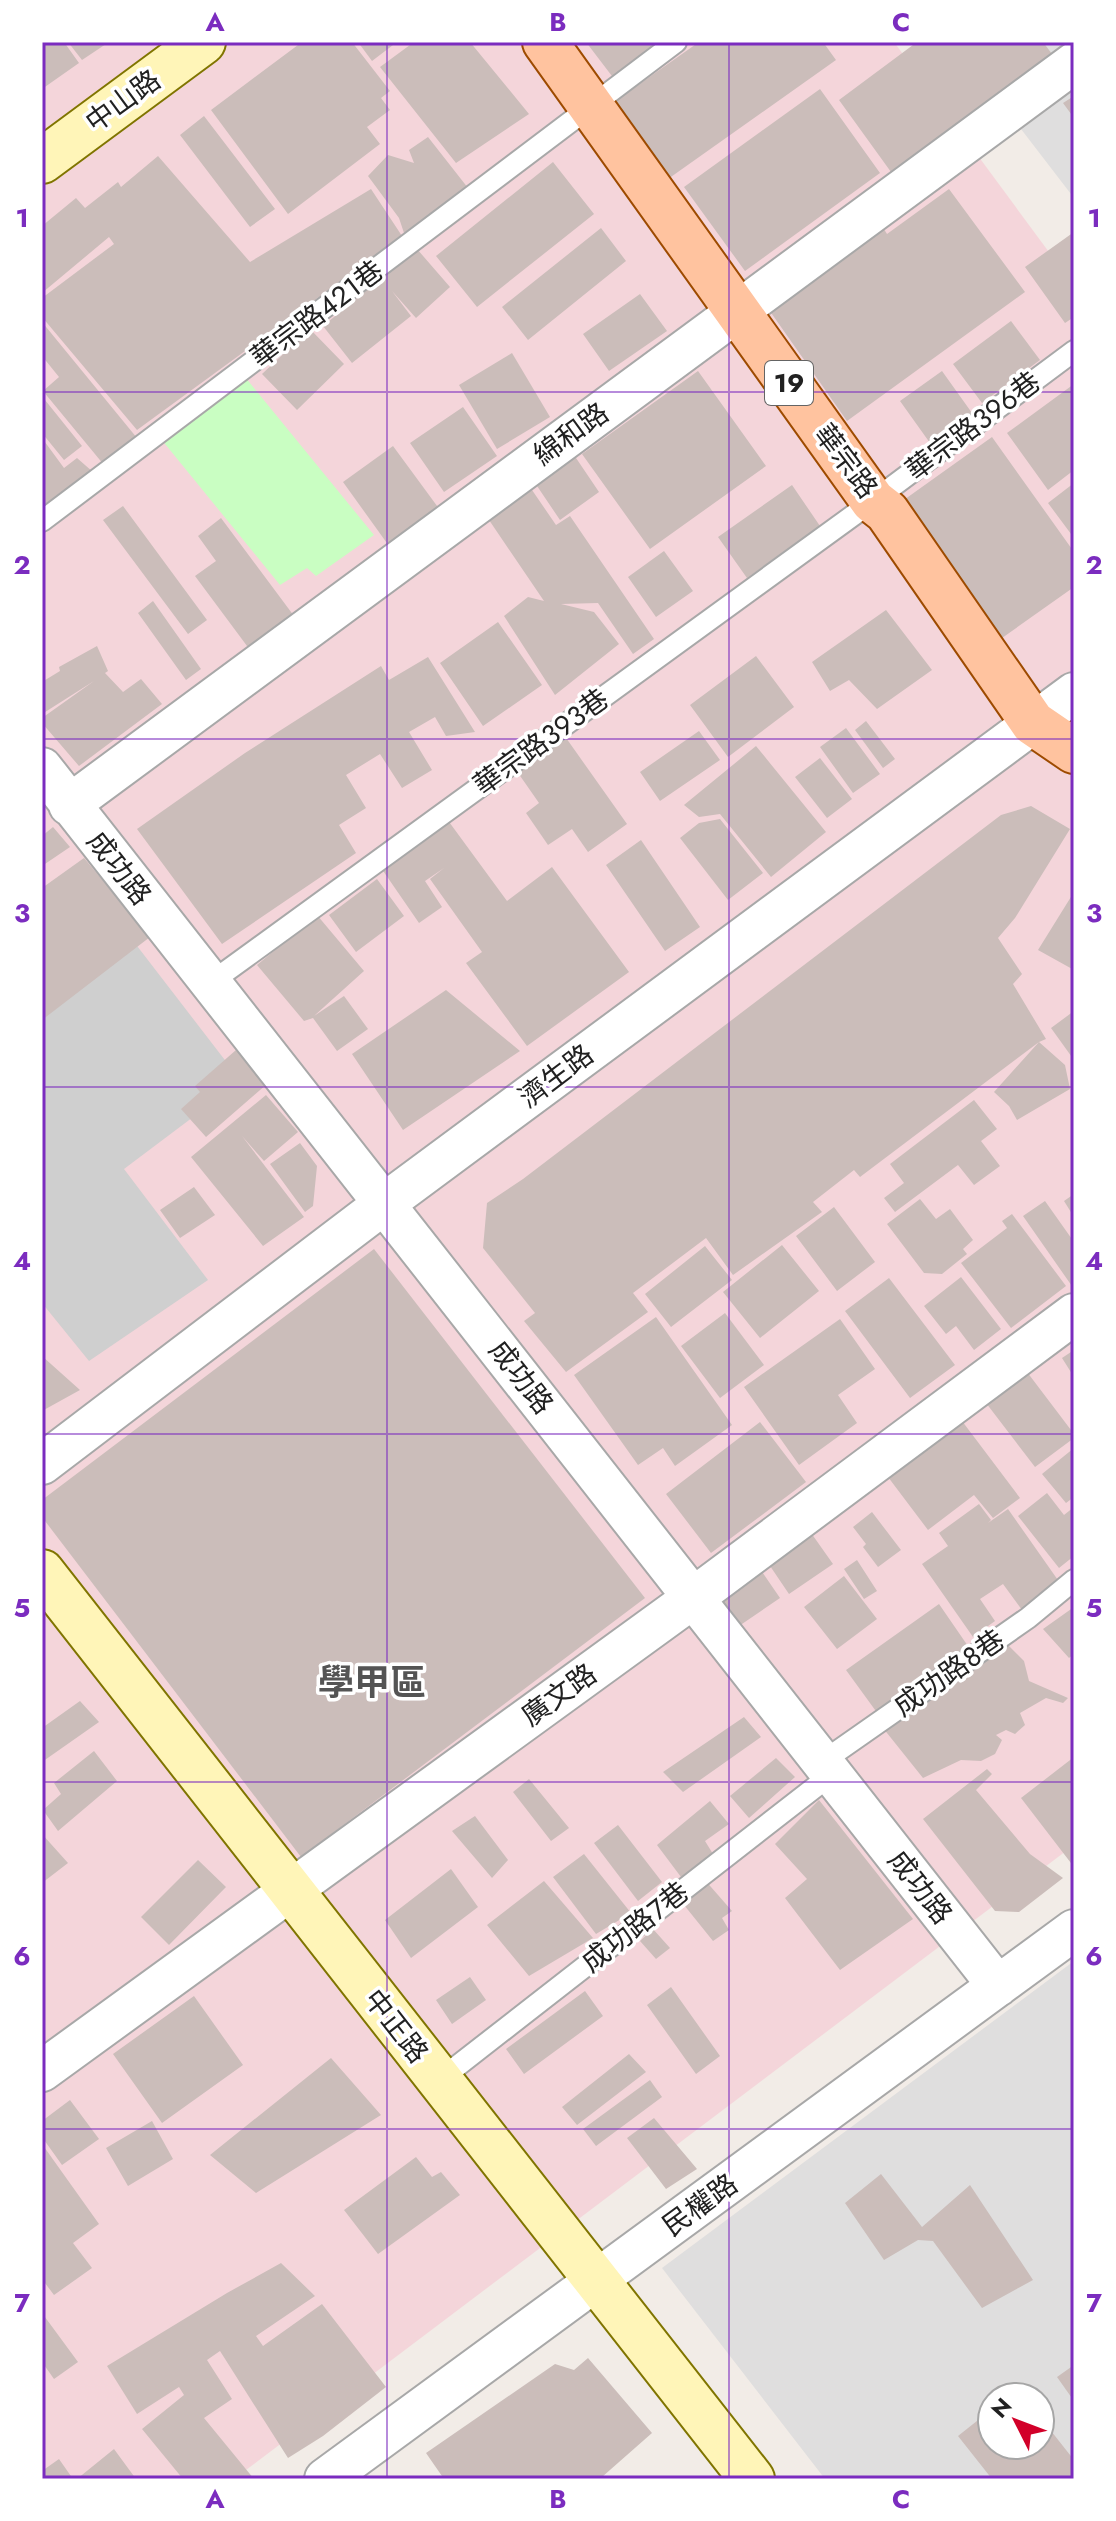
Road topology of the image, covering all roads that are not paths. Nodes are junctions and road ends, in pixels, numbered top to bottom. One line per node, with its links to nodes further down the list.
1 (203, 42): 6 (main road, 中山路)
2 (545, 42): 5 (main road, 華宗路 / 19)
3 (676, 42): 5 (lane, 華宗路421巷)
4 (1074, 63): 7 (street, 綿和路)
5 (592, 107): 7 (main road, 華宗路 / 19); 10 (lane, 華宗路421巷)
6 (42, 161)
7 (737, 311): 9 (main road, 華宗路 / 19); 15 (street, 綿和路)
8 (1074, 351): 9 (lane, 華宗路396巷)
9 (873, 501): 12 (main road, 華宗路 / 19); 16 (lane, 華宗路393巷)
10 (42, 521)
11 (1074, 693): 12 (street, 濟生路)
12 (1033, 723): 13 (main road, 華宗路 / 19); 17 (street, 濟生路)
13 (1074, 751)
14 (42, 768): 15 (street, 成功路)
15 (69, 805): 16 (street, 成功路)
16 (210, 983): 17 (street, 成功路)
17 (385, 1203): 19 (street, 濟生路); 22 (street, 成功路)
18 (1074, 1314): 22 (street, 廣文路)
19 (42, 1464)
20 (42, 1572): 24 (main road, 中正路)
21 (1074, 1580): 23 (lane, 成功路8巷)
22 (693, 1598): 23 (street, 成功路); 24 (street, 廣文路)
23 (827, 1768): 26 (street, 成功路); 28 (lane, 成功路7巷)
24 (289, 1891): 27 (street, 廣文路); 28 (main road, 中正路)
25 (1074, 1930): 26 (street, 民權路)
26 (998, 1986): 29 (street, 民權路)
27 (42, 2071)
28 (438, 2081): 29 (main road, 中正路)
29 (596, 2281): 30 (street, 民權路); 31 (main road, 中正路)
30 (325, 2479)
31 (752, 2479)

